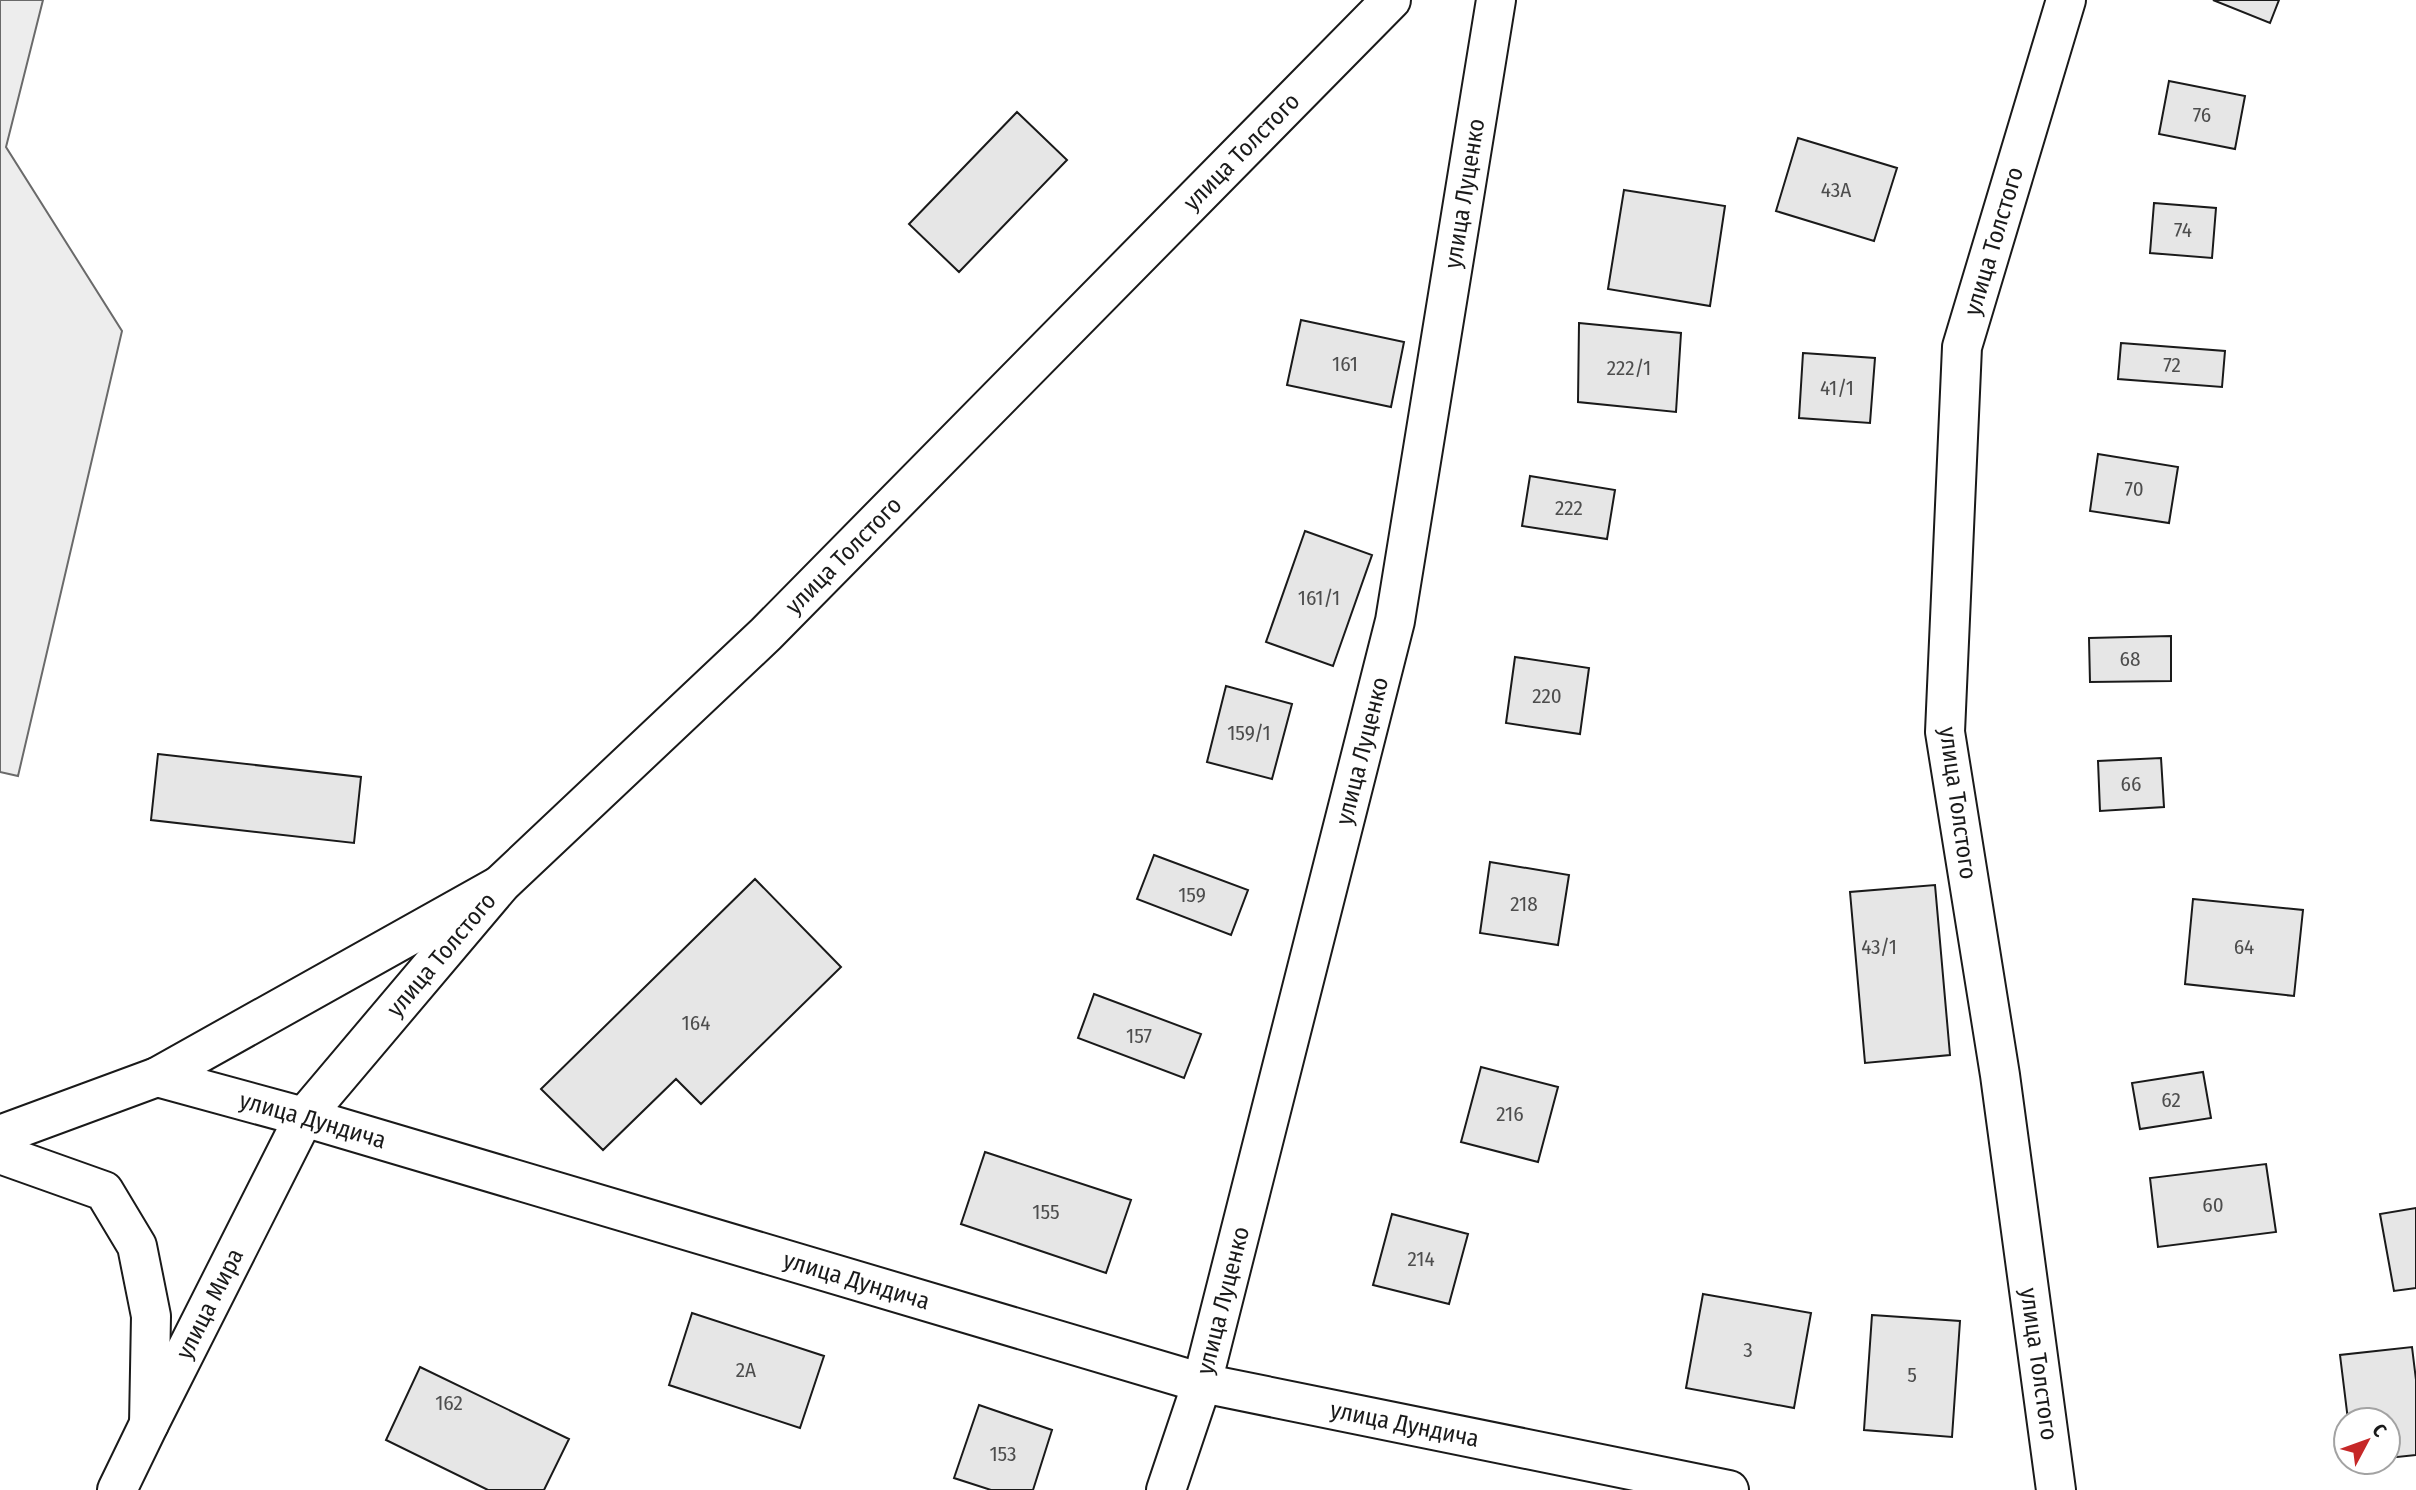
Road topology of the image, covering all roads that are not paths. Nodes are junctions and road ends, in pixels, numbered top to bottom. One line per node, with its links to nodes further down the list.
1 (1391, 0): 4 (street, улица Толстого)
2 (1496, 0): 9 (street, улица Луценко)
3 (2066, 0): 14 (street, улица Толстого)
4 (501, 884): 5 (street); 6 (street, улица Толстого)
5 (157, 1077): 6 (street, улица Дундича); 7 (street)
6 (304, 1117): 9 (street, улица Дундича); 10 (street, улица Мира)
7 (0, 1135)
8 (0, 1154): 10 (street)
9 (1202, 1383): 12 (street, улица Луценко); 13 (street, улица Дундича)
10 (149, 1424): 11 (street, улица Мира)
11 (117, 1490)
12 (1166, 1490)
13 (1728, 1490)
14 (2056, 1490)

